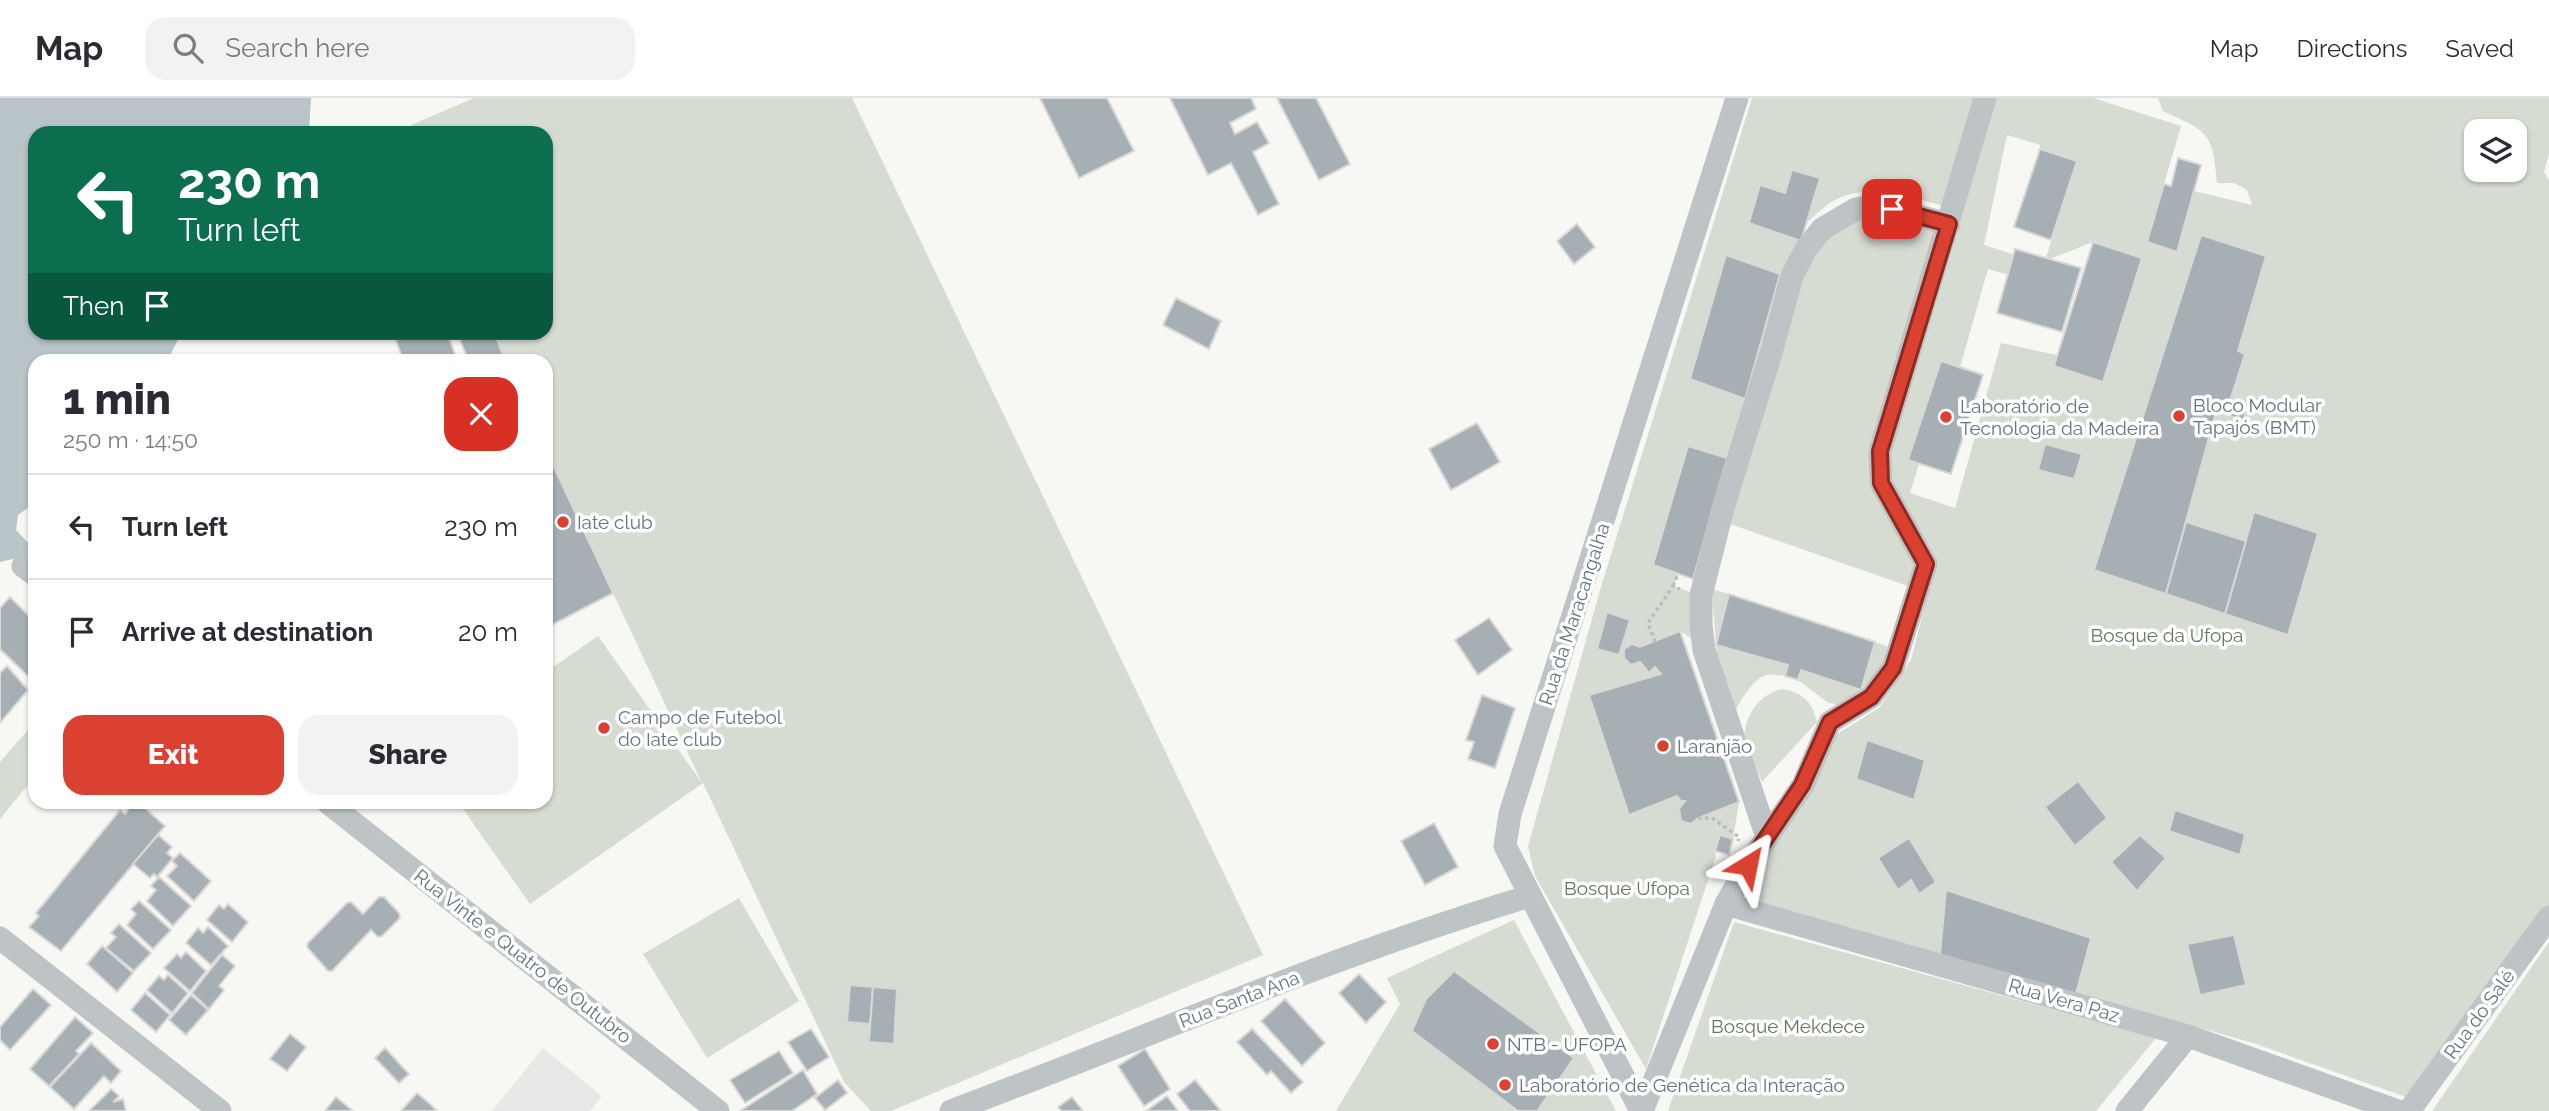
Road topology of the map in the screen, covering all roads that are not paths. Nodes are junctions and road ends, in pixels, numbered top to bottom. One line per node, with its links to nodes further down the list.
1 (1737, 98): 6 (street, Rua da Maracangalha)
2 (1985, 98): 3 (street)
3 (1949, 224): 5 (street); 5 (street)
4 (336, 809): 12 (street, Rua Vinte e Quatro de Outubro)
5 (1767, 837): 7 (street)
6 (1530, 896): 13 (street, Rua Santa Ana); 14 (street, Rua da Maracangalha)
7 (1726, 904): 10 (street, Rua Vera Paz); 14 (street)
8 (2549, 917): 17 (street, Rua do Salé)
9 (0, 937): 11 (street)
10 (2188, 1036): 15 (street); 16 (street, Rua Vera Paz)
11 (220, 1111)
12 (718, 1111)
13 (951, 1111)
14 (1642, 1111)
15 (2127, 1111)
16 (2398, 1111)
17 (2409, 1111)

